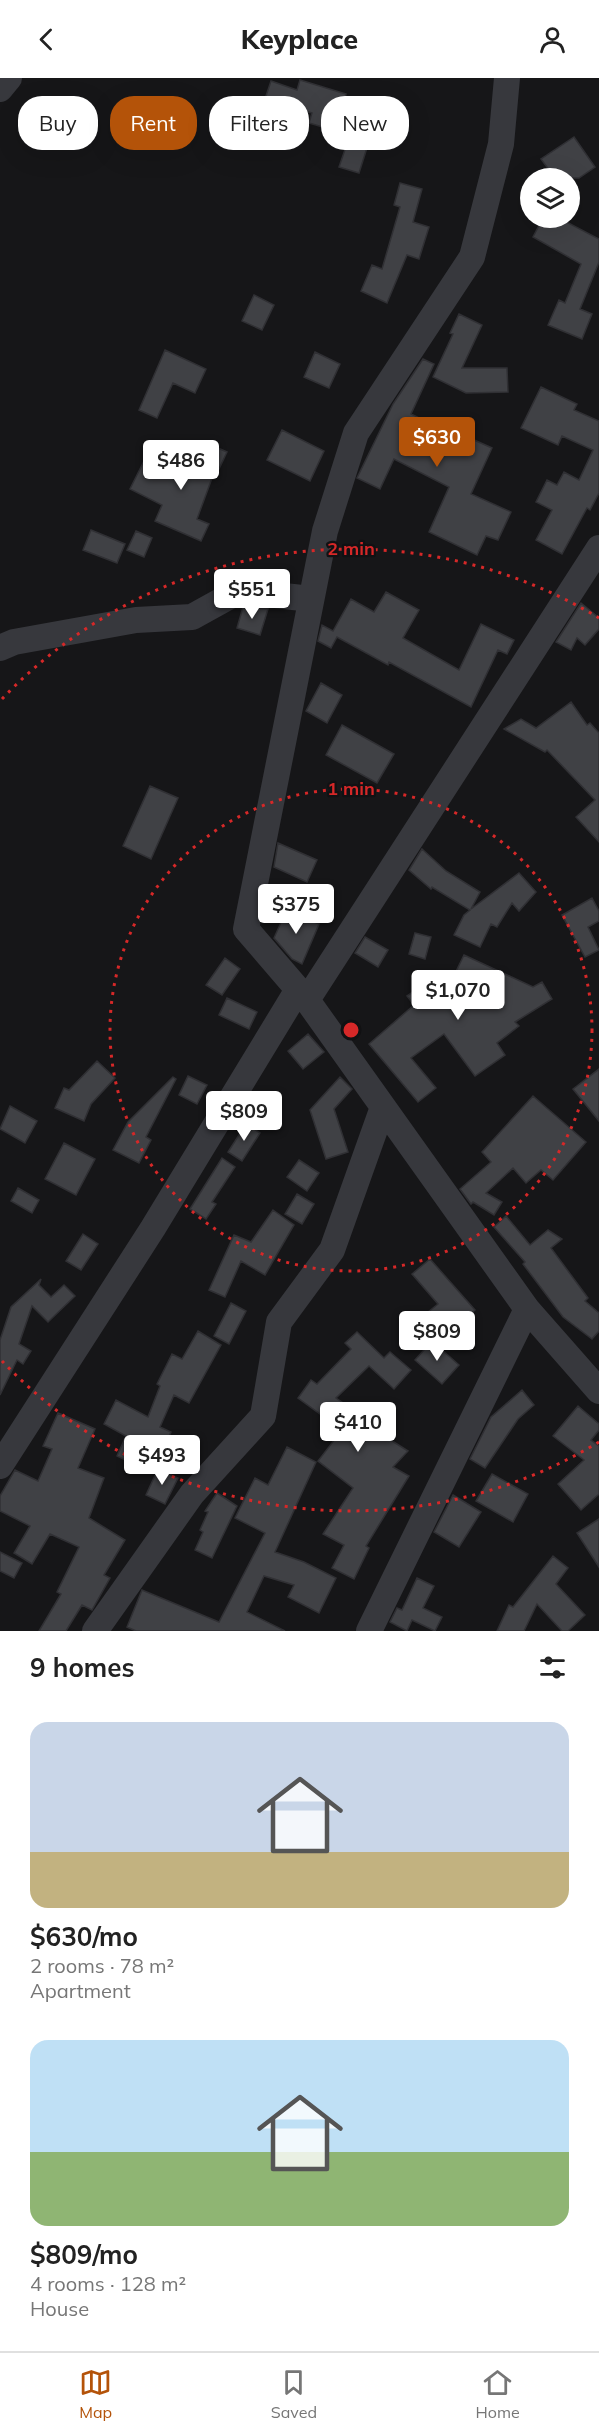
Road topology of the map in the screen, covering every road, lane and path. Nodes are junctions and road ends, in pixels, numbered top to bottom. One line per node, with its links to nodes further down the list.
1 (9, 78): 3 (street)
2 (507, 78): 5 (street)
3 (0, 89)
4 (596, 561): 7 (street)
5 (311, 599): 6 (street); 7 (street)
6 (0, 648)
7 (302, 996): 8 (street); 11 (street)
8 (383, 1107): 9 (street); 12 (street)
9 (527, 1309): 10 (street); 13 (street)
10 (599, 1391)
11 (0, 1466)
12 (95, 1631)
13 (369, 1631)

